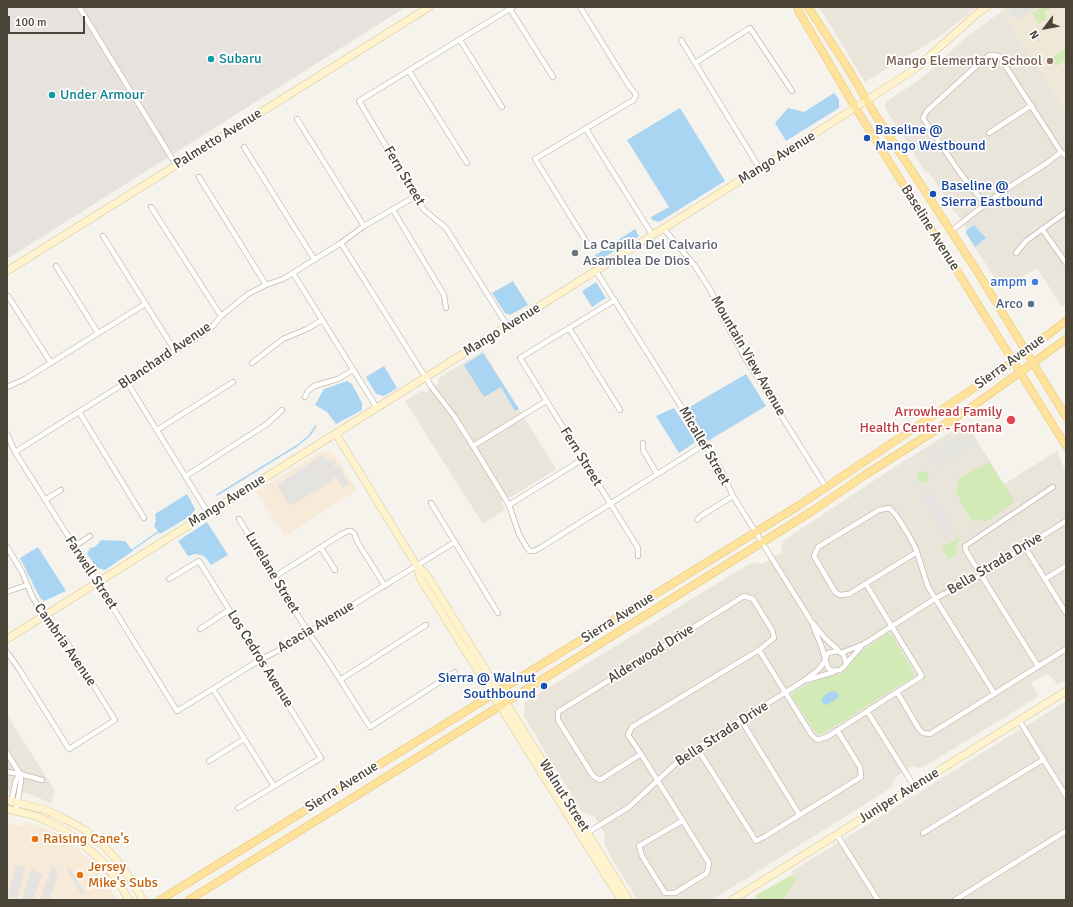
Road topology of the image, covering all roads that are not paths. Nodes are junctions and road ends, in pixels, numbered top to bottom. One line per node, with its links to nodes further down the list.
1 (79, 7): 25 (street)
2 (429, 7): 25 (street, Palmetto Avenue)
3 (580, 7): 19 (street)
4 (797, 7): 16 (main road, Baseline Avenue)
5 (808, 7): 14 (main road, Baseline Avenue)
6 (987, 7): 14 (street, Mango Avenue)
7 (511, 8): 8 (street); 12 (street)
8 (460, 40): 11 (street); 17 (street)
9 (680, 40): 10 (street)
10 (695, 63): 13 (street); 26 (street)
11 (409, 71): 24 (street); 28 (street, Fern Street)
12 (553, 77)
13 (792, 92)
14 (866, 100): 16 (street, Mango Avenue); 36 (main road, Baseline Avenue)
15 (1032, 105): 20 (street); 22 (street); 29 (street)
16 (856, 107): 26 (street, Mango Avenue); 62 (main road, Baseline Avenue)
17 (502, 108)
18 (297, 119): 33 (street)
19 (586, 128): 38 (street); 40 (street)
20 (989, 133)
21 (244, 147): 42 (street)
22 (1061, 152): 23 (street); 29 (street)
23 (1066, 156)
24 (467, 163)
25 (176, 165): 45 (street, Palmetto Avenue)
26 (760, 169): 34 (street, Mango Avenue)
27 (199, 177): 48 (street)
28 (416, 196): 31 (street, Blanchard Avenue); 56 (street, Fern Street)
29 (985, 204): 36 (street)
30 (151, 207): 53 (street)
31 (393, 210): 33 (street, Blanchard Avenue); 52 (street)
32 (1066, 212): 35 (street)
33 (364, 226): 39 (street, Blanchard Avenue)
34 (664, 228): 38 (street, Mango Avenue); 90 (street, Mountain View Avenue)
35 (1042, 229): 41 (street); 43 (street)
36 (951, 231): 61 (main road, Baseline Avenue)
37 (103, 236): 51 (street)
38 (652, 236): 46 (street, Mango Avenue)
39 (341, 243): 42 (street, Blanchard Avenue); 68 (street)
40 (589, 246)
41 (1016, 252)
42 (314, 259): 47 (street, Blanchard Avenue)
43 (1066, 263)
44 (56, 266): 58 (street)
45 (7, 271)
46 (596, 271): 50 (street, Micallef Street); 56 (street, Mango Avenue)
47 (293, 273): 48 (street, Blanchard Avenue); 54 (street)
48 (266, 285): 53 (street, Blanchard Avenue)
49 (8, 296): 63 (street)
50 (615, 300): 57 (street); 83 (street, Micallef Street)
51 (146, 304): 58 (street); 60 (street)
52 (446, 308)
53 (220, 316): 60 (street, Blanchard Avenue)
54 (322, 320): 64 (street); 66 (street)
55 (1066, 321): 61 (main road, Sierra Avenue)
56 (508, 327): 68 (street, Mango Avenue)
57 (569, 328): 73 (street, Fern Street); 76 (street)
58 (98, 333): 63 (street)
59 (1066, 339): 65 (main road, Sierra Avenue)
60 (175, 351): 69 (street, Blanchard Avenue)
61 (1025, 352): 62 (main road, Sierra Avenue); 65 (main road, Baseline Avenue)
62 (1013, 361): 67 (main road, Baseline Avenue); 90 (main road, Sierra Avenue)
63 (51, 363): 71 (street)
64 (252, 363)
65 (1033, 364): 67 (main road, Sierra Avenue); 78 (main road, Baseline Avenue)
66 (353, 370): 72 (street); 74 (street)
67 (1020, 373): 85 (main road, Baseline Avenue); 106 (main road, Sierra Avenue)
68 (426, 378): 74 (street, Mango Avenue); 84 (street)
69 (127, 382): 77 (street, Blanchard Avenue); 79 (street)
70 (233, 382): 79 (street)
71 (7, 387)
72 (305, 396)
73 (546, 400): 84 (street); 87 (street, Fern Street)
74 (377, 408): 81 (street, Mango Avenue)
75 (282, 410): 89 (street)
76 (620, 410)
77 (79, 412): 86 (street, Blanchard Avenue); 99 (street)
78 (1066, 417)
79 (157, 430): 89 (street)
80 (7, 434): 86 (street, Farwell Street)
81 (336, 434): 98 (street, Mango Avenue); 113 (street, Walnut Street)
82 (643, 443): 88 (street)
83 (705, 444): 88 (street); 93 (street, Micallef Street)
84 (473, 446): 97 (street)
85 (1066, 446)
86 (15, 452): 94 (street, Farwell Street)
87 (583, 459): 96 (street, Fern Street); 97 (street)
88 (658, 474): 96 (street)
89 (186, 476): 98 (street)
90 (826, 487): 103 (main road, Sierra Avenue)
91 (1053, 487): 116 (street)
92 (61, 490): 94 (street)
93 (733, 496): 101 (street); 103 (street, Micallef Street)
94 (45, 500): 107 (street, Farwell Street)
95 (431, 503): 105 (street)
96 (610, 503): 97 (street); 112 (street, Fern Street)
97 (509, 505)
98 (208, 513): 120 (street, Mango Avenue)
99 (144, 518)
100 (239, 519): 117 (street, Lurelane Street)
101 (697, 520)
102 (1066, 521): 109 (street, Bella Strada Drive)
103 (756, 532): 106 (street, Micallef Street); 152 (main road, Sierra Avenue)
104 (90, 536): 107 (street)
105 (455, 542): 113 (street, Acacia Avenue); 127 (street)
106 (762, 542): 130 (street, Micallef Street); 155 (main road, Sierra Avenue)
107 (74, 546): 120 (street, Farwell Street)
108 (7, 547): 122 (street, Cambria Avenue)
109 (1025, 547): 116 (street, Bella Strada Drive); 119 (street)
110 (321, 548): 115 (street); 117 (street); 123 (street)
111 (917, 552): 121 (street); 121 (street); 125 (street)
112 (638, 556)
113 (417, 566): 123 (street, Acacia Avenue); 152 (street, Walnut Street)
114 (1066, 566): 119 (street)
115 (335, 570)
116 (981, 575): 125 (street, Bella Strada Drive); 144 (street)
117 (274, 577): 134 (street, Lurelane Street)
118 (169, 579): 126 (street, Los Cedros Avenue)
119 (1045, 579): 128 (street)
120 (97, 582): 129 (street, Mango Avenue); 156 (street, Farwell Street)
121 (866, 584): 132 (street)
122 (27, 585): 124 (street); 129 (street, Cambria Avenue)
123 (385, 586): 134 (street, Acacia Avenue)
124 (7, 592)
125 (936, 598): 132 (street, Bella Strada Drive); 154 (street)
126 (229, 610): 133 (street); 141 (street, Los Cedros Avenue)
127 (498, 613)
128 (1066, 613)
129 (43, 616): 135 (street, Mango Avenue); 139 (street, Cambria Avenue)
130 (811, 621): 140 (street, Micallef Street); 142 (street, Micallef Street)
131 (426, 625): 147 (street)
132 (892, 626): 136 (street, Bella Strada Drive); 151 (street)
133 (200, 629)
134 (308, 632): 141 (street, Acacia Avenue); 147 (street, Lurelane Street)
135 (7, 639)
136 (864, 644): 140 (street, Bella Strada Drive); 143 (street, Bella Strada Drive)
137 (1066, 649): 144 (street)
138 (759, 650): 153 (street); 164 (street); 164 (street, Alderwood Drive)
139 (7, 652)
140 (840, 652): 142 (street); 143 (street)
141 (260, 660): 149 (street, Acacia Avenue); 171 (street, Los Cedros Avenue)
142 (825, 660): 145 (street); 148 (street, Bella Strada Drive)
143 (845, 666): 145 (street)
144 (1038, 666): 154 (street)
145 (836, 671): 148 (street, Bella Strada Drive)
146 (455, 672): 147 (street, Lurelane Street)
147 (340, 680)
148 (802, 682): 153 (street, Bella Strada Drive)
149 (213, 689): 156 (street, Acacia Avenue); 161 (street)
150 (1066, 691): 159 (street, Juniper Avenue)
151 (896, 692): 154 (street); 157 (street)
152 (496, 693): 155 (street, Walnut Street); 187 (main road, Sierra Avenue)
153 (785, 693): 158 (street, Bella Strada Drive); 160 (street)
154 (994, 693)
155 (503, 704): 180 (street, Walnut Street); 188 (main road, Sierra Avenue); 189 (street, Walnut Street)
156 (177, 711)
157 (867, 711): 160 (street); 172 (street)
158 (741, 720): 162 (street, Bella Strada Drive); 177 (street)
159 (1019, 720): 165 (street); 172 (street, Juniper Avenue)
160 (837, 730): 177 (street)
161 (244, 738): 166 (street); 171 (street)
162 (697, 748): 170 (street, Bella Strada Drive); 177 (street)
163 (7, 753): 168 (street)
164 (641, 754): 170 (street)
165 (1044, 759): 173 (street); 181 (street)
166 (209, 761)
167 (7, 772): 168 (street)
168 (20, 774): 169 (street); 174 (street)
169 (42, 780)
170 (657, 781): 178 (street); 180 (street, Bella Strada Drive)
171 (274, 786): 175 (street)
172 (914, 786): 182 (street, Juniper Avenue)
173 (1066, 796)
174 (12, 801): 176 (street); 186 (street)
175 (238, 808)
176 (11, 810): 185 (street)
177 (800, 814)
178 (682, 821): 178 (street)
179 (1066, 831): 184 (street)
180 (587, 833): 190 (street, Walnut Street)
181 (923, 833)
182 (837, 835): 183 (street, Juniper Avenue); 192 (street)
183 (743, 897): 191 (street, Juniper Avenue)
184 (958, 899)
185 (129, 900)
186 (143, 900)
187 (160, 900)
188 (189, 900)
189 (621, 900)
190 (630, 900)
191 (732, 900)
192 (878, 900)

